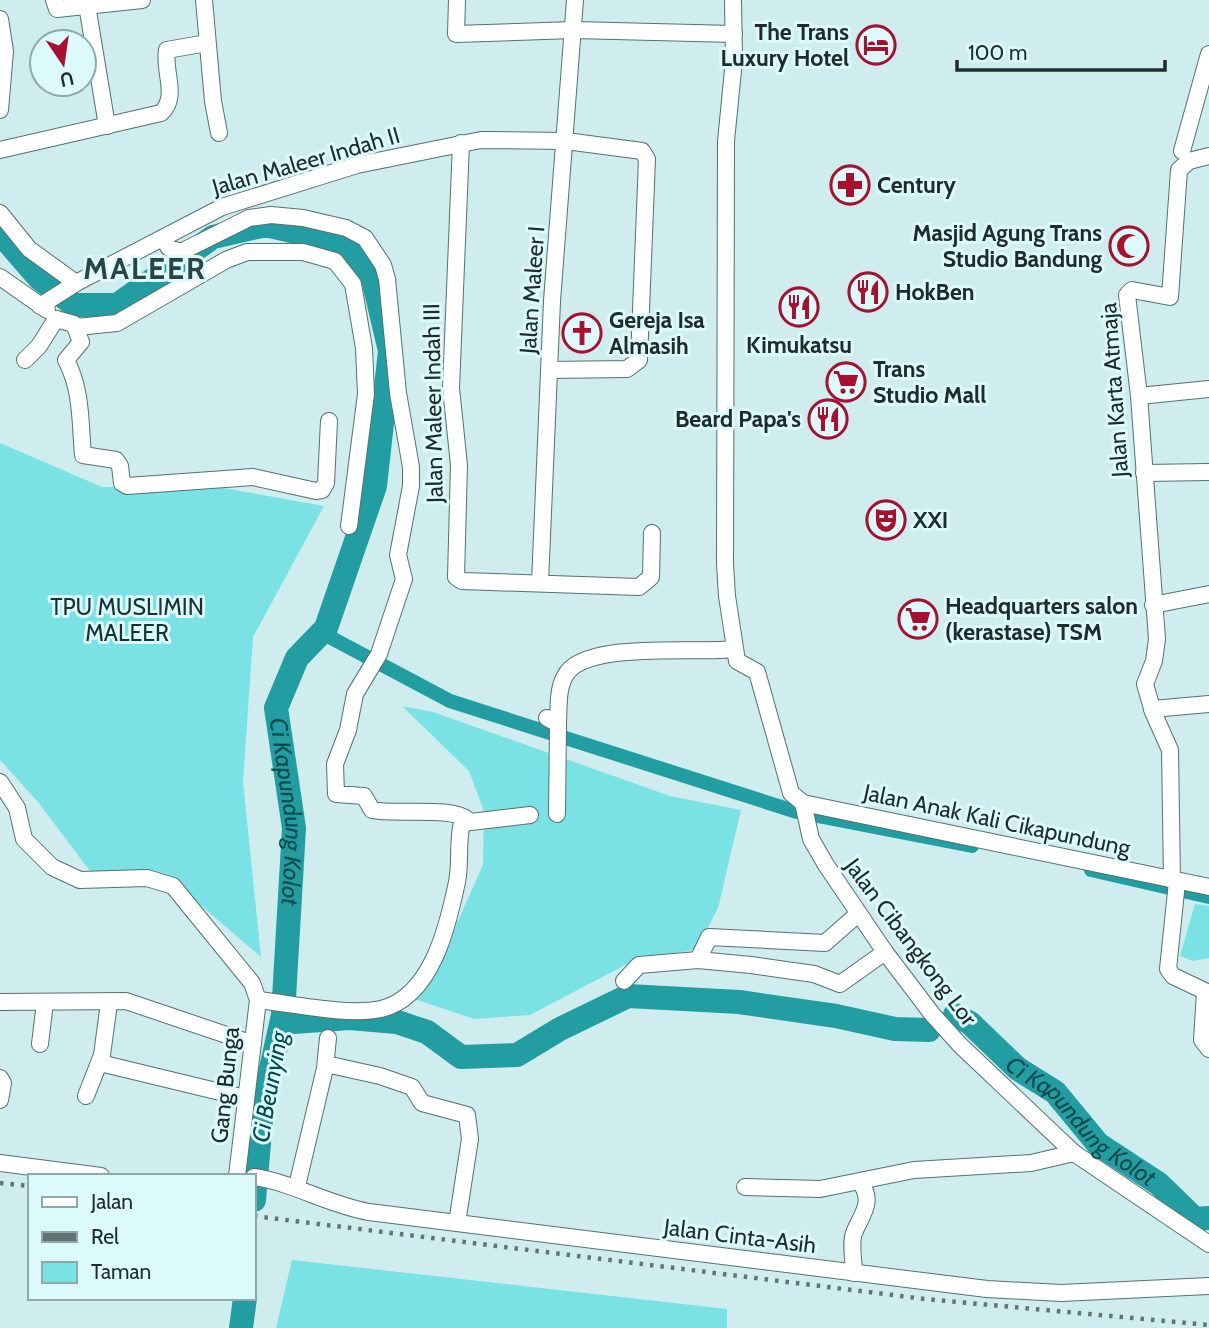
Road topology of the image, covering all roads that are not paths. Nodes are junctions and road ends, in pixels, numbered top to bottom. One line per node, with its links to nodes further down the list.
1 (54, 0): 7 (street)
2 (142, 0): 7 (street)
3 (204, 0): 11 (street)
4 (457, 0): 9 (street)
5 (575, 0): 9 (street, Jalan Maleer I)
6 (733, 0): 10 (street)
7 (87, 5): 14 (street)
8 (0, 19): 13 (street)
9 (574, 30): 10 (street); 16 (street, Jalan Maleer I)
10 (734, 34): 40 (street)
11 (207, 43): 14 (street); 15 (street)
12 (1209, 54): 19 (street)
13 (0, 110)
14 (107, 126): 18 (street)
15 (219, 133)
16 (566, 141): 17 (street, Jalan Maleer Indah II); 29 (street, Jalan Maleer I); 29 (street, Jalan Maleer Indah II)
17 (461, 143): 22 (street, Jalan Maleer Indah II); 37 (street, Jalan Maleer Indah III)
18 (0, 150)
19 (1182, 151)
20 (1209, 156): 31 (street, Jalan Karta Atmaja)
21 (0, 213): 24 (street)
22 (163, 238): 24 (street, Jalan Maleer Indah II); 47 (street)
23 (0, 277): 25 (street)
24 (69, 287): 25 (street, Jalan Maleer Indah II)
25 (42, 304): 26 (street)
26 (56, 320): 27 (street); 28 (street)
27 (77, 327): 32 (street); 35 (street)
28 (25, 360)
29 (550, 370): 37 (street, Jalan Maleer I)
30 (1209, 389): 31 (street)
31 (1139, 396): 34 (street, Jalan Karta Atmaja)
32 (329, 421)
33 (1209, 472): 34 (street)
34 (1144, 473): 39 (street, Jalan Karta Atmaja)
35 (349, 526)
36 (652, 533): 37 (street)
37 (540, 583)
38 (1209, 594): 39 (street)
39 (1153, 605): 42 (street, Jalan Karta Atmaja)
40 (734, 649): 44 (street); 45 (street)
41 (1209, 704): 42 (street)
42 (1152, 709): 49 (street, Jalan Karta Atmaja)
43 (0, 782): 55 (street)
44 (805, 810): 49 (street, Jalan Anak Kali Cikapundung); 50 (street, Jalan Cibangkong Lor)
45 (557, 814)
46 (530, 815): 47 (street)
47 (468, 820): 55 (street)
48 (1209, 887): 49 (street, Jalan Anak Kali Cikapundung)
49 (1176, 888): 54 (street, Jalan Karta Atmaja)
50 (858, 914): 51 (street, Jalan Cibangkong Lor); 52 (street)
51 (885, 952): 52 (street); 69 (street, Jalan Cibangkong Lor)
52 (698, 960): 53 (street)
53 (627, 976)
54 (1207, 993): 62 (street)
55 (260, 1000): 61 (street, Gang Bunga)
56 (0, 1002): 57 (street)
57 (45, 1002): 58 (street); 60 (street)
58 (110, 1003): 61 (street); 63 (street)
59 (328, 1038): 64 (street)
60 (40, 1044)
61 (253, 1044): 67 (street, Gang Bunga)
62 (1209, 1049)
63 (100, 1063): 66 (street); 67 (street)
64 (326, 1064): 75 (street); 77 (street)
65 (0, 1078): 68 (street)
66 (86, 1096)
67 (245, 1098): 72 (street, Gang Bunga)
68 (0, 1100)
69 (1074, 1153): 74 (street); 78 (street, Jalan Cibangkong Lor)
70 (0, 1163): 71 (street)
71 (85, 1174)
72 (237, 1174)
73 (256, 1177): 75 (street, Jalan Cinta-Asih)
74 (860, 1182): 76 (street); 79 (street)
75 (297, 1186): 77 (street, Jalan Cinta-Asih)
76 (745, 1187)
77 (457, 1223): 79 (street, Jalan Cinta-Asih)
78 (1209, 1244)
79 (854, 1273): 80 (street, Jalan Cinta-Asih)
80 (1209, 1286)

